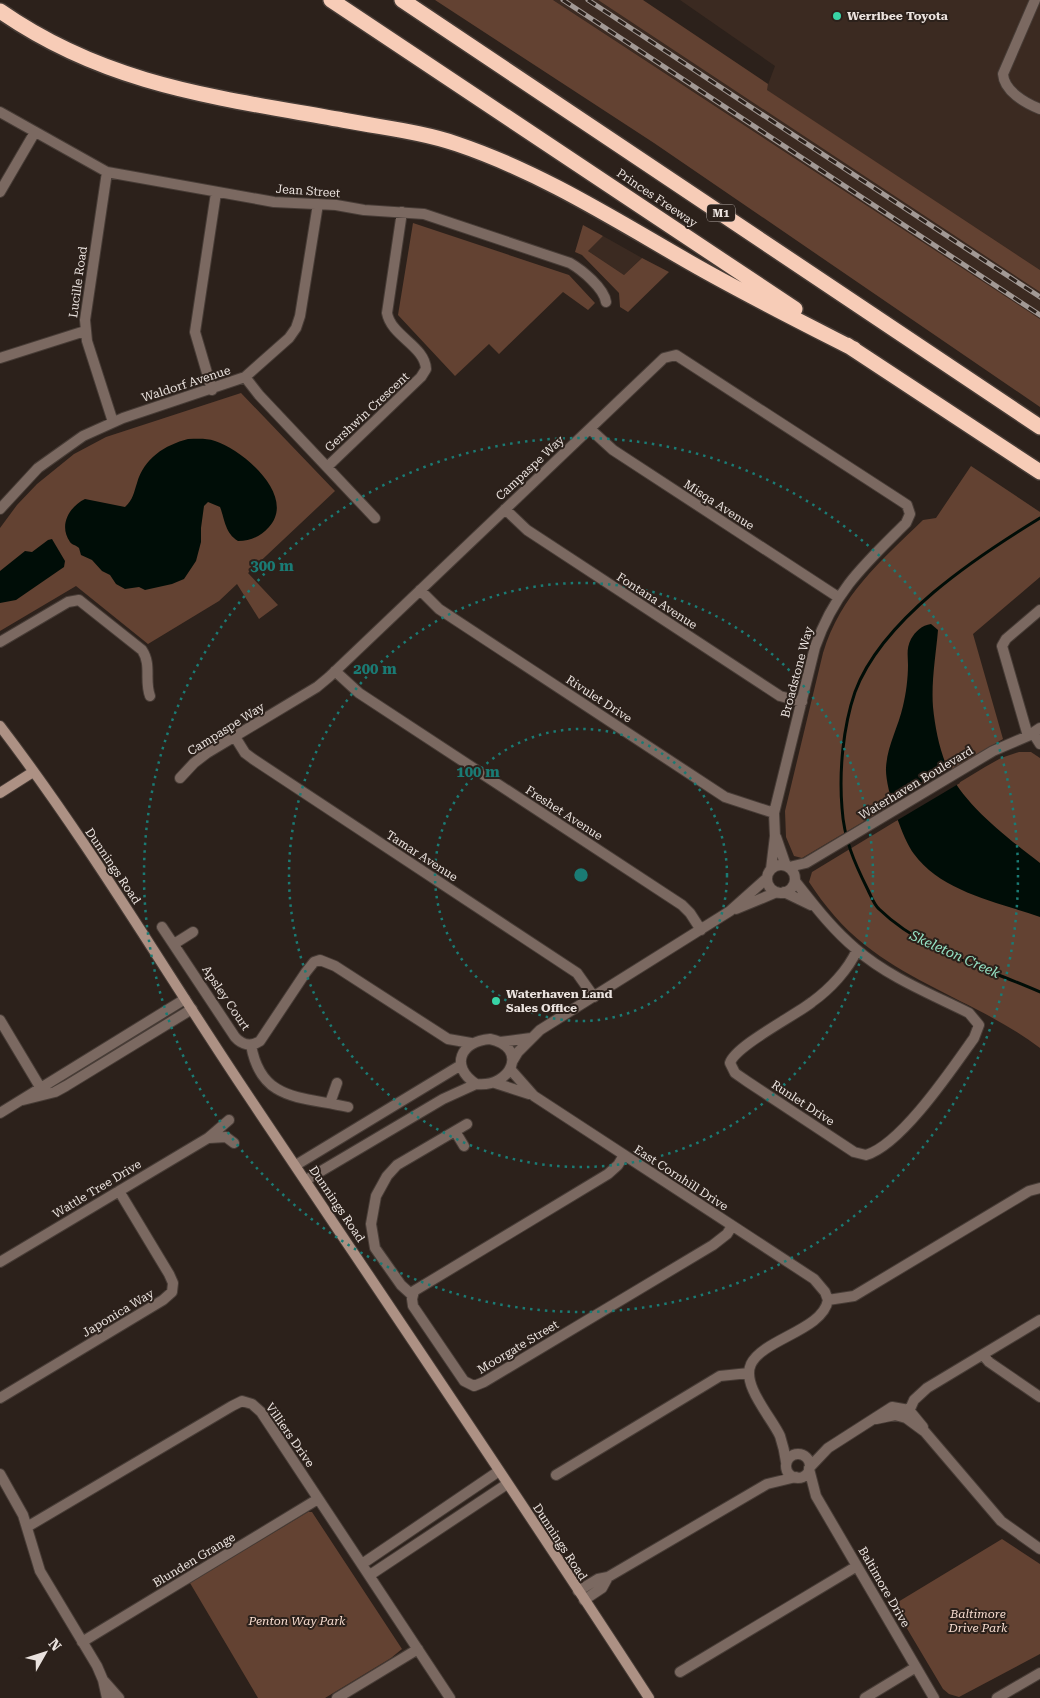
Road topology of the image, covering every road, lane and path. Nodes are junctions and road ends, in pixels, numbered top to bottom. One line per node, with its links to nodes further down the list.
1 (331, 0): 15 (highway, Princes Freeway)
2 (402, 0): 20 (highway, Princes Freeway / M1)
3 (1035, 0): 5 (street)
4 (0, 11): 15 (highway)
5 (1040, 110)
6 (0, 112): 7 (street, Jean Street)
7 (35, 132): 8 (street, Jean Street); 9 (street)
8 (107, 172): 10 (street, Jean Street); 14 (street, Lucille Road)
9 (0, 192)
10 (216, 193): 11 (street, Jean Street); 18 (street)
11 (318, 204): 12 (street, Jean Street); 17 (street, Waldorf Avenue)
12 (402, 212): 13 (street, Jean Street); 22 (street, Gershwin Crescent)
13 (606, 302)
14 (85, 331): 16 (street); 19 (street, Lucille Road)
15 (854, 349): 23 (highway, Princes Freeway)
16 (0, 358)
17 (245, 377): 18 (street, Waldorf Avenue); 22 (street)
18 (212, 390): 19 (street, Waldorf Avenue)
19 (114, 422): 24 (street, Waldorf Avenue)
20 (1040, 427)
21 (590, 429): 25 (street, Campaspe Way); 26 (street, Campaspe Way); 29 (street, Misqa Avenue)
22 (327, 467): 27 (street)
23 (1040, 472)
24 (0, 509)
25 (505, 509): 28 (street, Campaspe Way); 34 (street, Fontana Avenue)
26 (910, 514): 29 (street, Broadstone Way)
27 (375, 518)
28 (420, 590): 32 (street, Campaspe Way); 42 (street, Rivulet Drive)
29 (838, 598): 34 (street, Broadstone Way)
30 (1040, 610): 36 (street)
31 (0, 642): 33 (street)
32 (335, 671): 37 (street, Campaspe Way); 52 (street, Freshet Avenue)
33 (150, 696)
34 (802, 702): 42 (street, Broadstone Way)
35 (0, 726): 39 (street, Dunnings Road)
36 (1034, 732): 38 (street); 44 (street, Waterhaven Boulevard)
37 (235, 737): 40 (street, Campaspe Way); 56 (street, Tamar Avenue)
38 (1040, 744)
39 (33, 772): 41 (street); 57 (street, Dunnings Road)
40 (180, 778)
41 (0, 793)
42 (774, 813): 43 (street, Broadstone Way)
43 (776, 836): 45 (street, Broadstone Way); 46 (street, Broadstone Way)
44 (806, 864): 45 (street, Waterhaven Boulevard); 47 (street, Waterhaven Boulevard)
45 (787, 867): 46 (street); 47 (street)
46 (769, 874): 48 (street); 50 (street)
47 (795, 880): 48 (street); 49 (street)
48 (781, 892): 49 (street); 50 (street)
49 (814, 907): 55 (street)
50 (730, 911): 52 (street)
51 (162, 927): 54 (street, Apsley Court)
52 (700, 930): 56 (street)
53 (193, 932): 54 (street)
54 (174, 944): 64 (street, Apsley Court)
55 (857, 950): 55 (street, Runlet Drive)
56 (594, 997): 60 (street)
57 (185, 999): 58 (street, Dunnings Road); 70 (street)
58 (192, 1009): 70 (street); 82 (street, Dunnings Road)
59 (0, 1020): 70 (street)
60 (532, 1037): 62 (street); 66 (street)
61 (448, 1039): 63 (street); 64 (street, Apsley Court); 65 (street)
62 (500, 1042): 63 (street); 66 (street)
63 (471, 1044): 65 (street)
64 (251, 1045): 72 (street)
65 (461, 1062): 69 (street); 82 (street)
66 (512, 1066): 68 (street); 71 (street, East Cornhill Drive)
67 (337, 1083): 72 (street)
68 (495, 1083): 69 (street); 71 (street, East Cornhill Drive)
69 (476, 1084): 83 (street)
70 (43, 1091): 74 (street)
71 (534, 1096): 81 (street, East Cornhill Drive)
72 (330, 1103): 73 (street)
73 (348, 1107)
74 (0, 1113)
75 (229, 1120): 78 (street, Wattle Tree Drive)
76 (467, 1124): 77 (street)
77 (455, 1131): 80 (street); 90 (street)
78 (208, 1138): 79 (street); 86 (street, Wattle Tree Drive)
79 (234, 1143)
80 (464, 1146)
81 (624, 1156): 88 (street, East Cornhill Drive); 90 (street)
82 (296, 1165): 83 (street, Dunnings Road)
83 (306, 1180): 103 (street, Dunnings Road)
84 (1040, 1182): 87 (street)
85 (1040, 1188): 87 (street)
86 (119, 1191): 89 (street, Wattle Tree Drive); 96 (street, Japonica Way)
87 (1029, 1191): 91 (street)
88 (732, 1226): 90 (street, Moorgate Street); 91 (street, East Cornhill Drive)
89 (0, 1262)
90 (412, 1295)
91 (831, 1300): 94 (street)
92 (1040, 1320): 93 (street)
93 (983, 1355): 95 (street); 97 (street)
94 (745, 1373): 98 (street); 105 (street)
95 (1040, 1397)
96 (0, 1398)
97 (907, 1414): 99 (street); 112 (street)
98 (780, 1436): 100 (street); 101 (street)
99 (828, 1448): 100 (street); 102 (street)
100 (798, 1454): 101 (street); 102 (street)
101 (786, 1463): 106 (street); 108 (street)
102 (809, 1468): 106 (street); 109 (street, Baltimore Drive)
103 (499, 1471): 107 (street, Dunnings Road); 113 (street)
104 (0, 1474): 111 (street)
105 (556, 1475)
106 (796, 1477): 108 (street); 109 (street, Baltimore Drive)
107 (507, 1484): 115 (street); 116 (street, Dunnings Road)
108 (768, 1484): 116 (street)
109 (816, 1496): 114 (street, Baltimore Drive)
110 (318, 1499): 111 (street, Villiers Drive); 113 (street, Villiers Drive); 117 (street, Blunden Grange)
111 (27, 1527): 117 (street)
112 (1040, 1549)
113 (362, 1564): 115 (street, Villiers Drive)
114 (857, 1566): 119 (street, Baltimore Drive); 120 (street)
115 (370, 1575): 118 (street, Villiers Drive)
116 (581, 1595): 128 (street, Dunnings Road)
117 (82, 1642): 122 (street)
118 (418, 1649): 126 (street); 127 (street, Villiers Drive)
119 (916, 1667): 123 (street, Baltimore Drive); 129 (street)
120 (680, 1672)
121 (1040, 1673): 130 (street)
122 (104, 1680): 124 (street); 125 (street)
123 (934, 1696)
124 (107, 1698)
125 (119, 1698)
126 (337, 1698)
127 (450, 1698)
128 (649, 1698)
129 (865, 1698)
130 (997, 1698)

